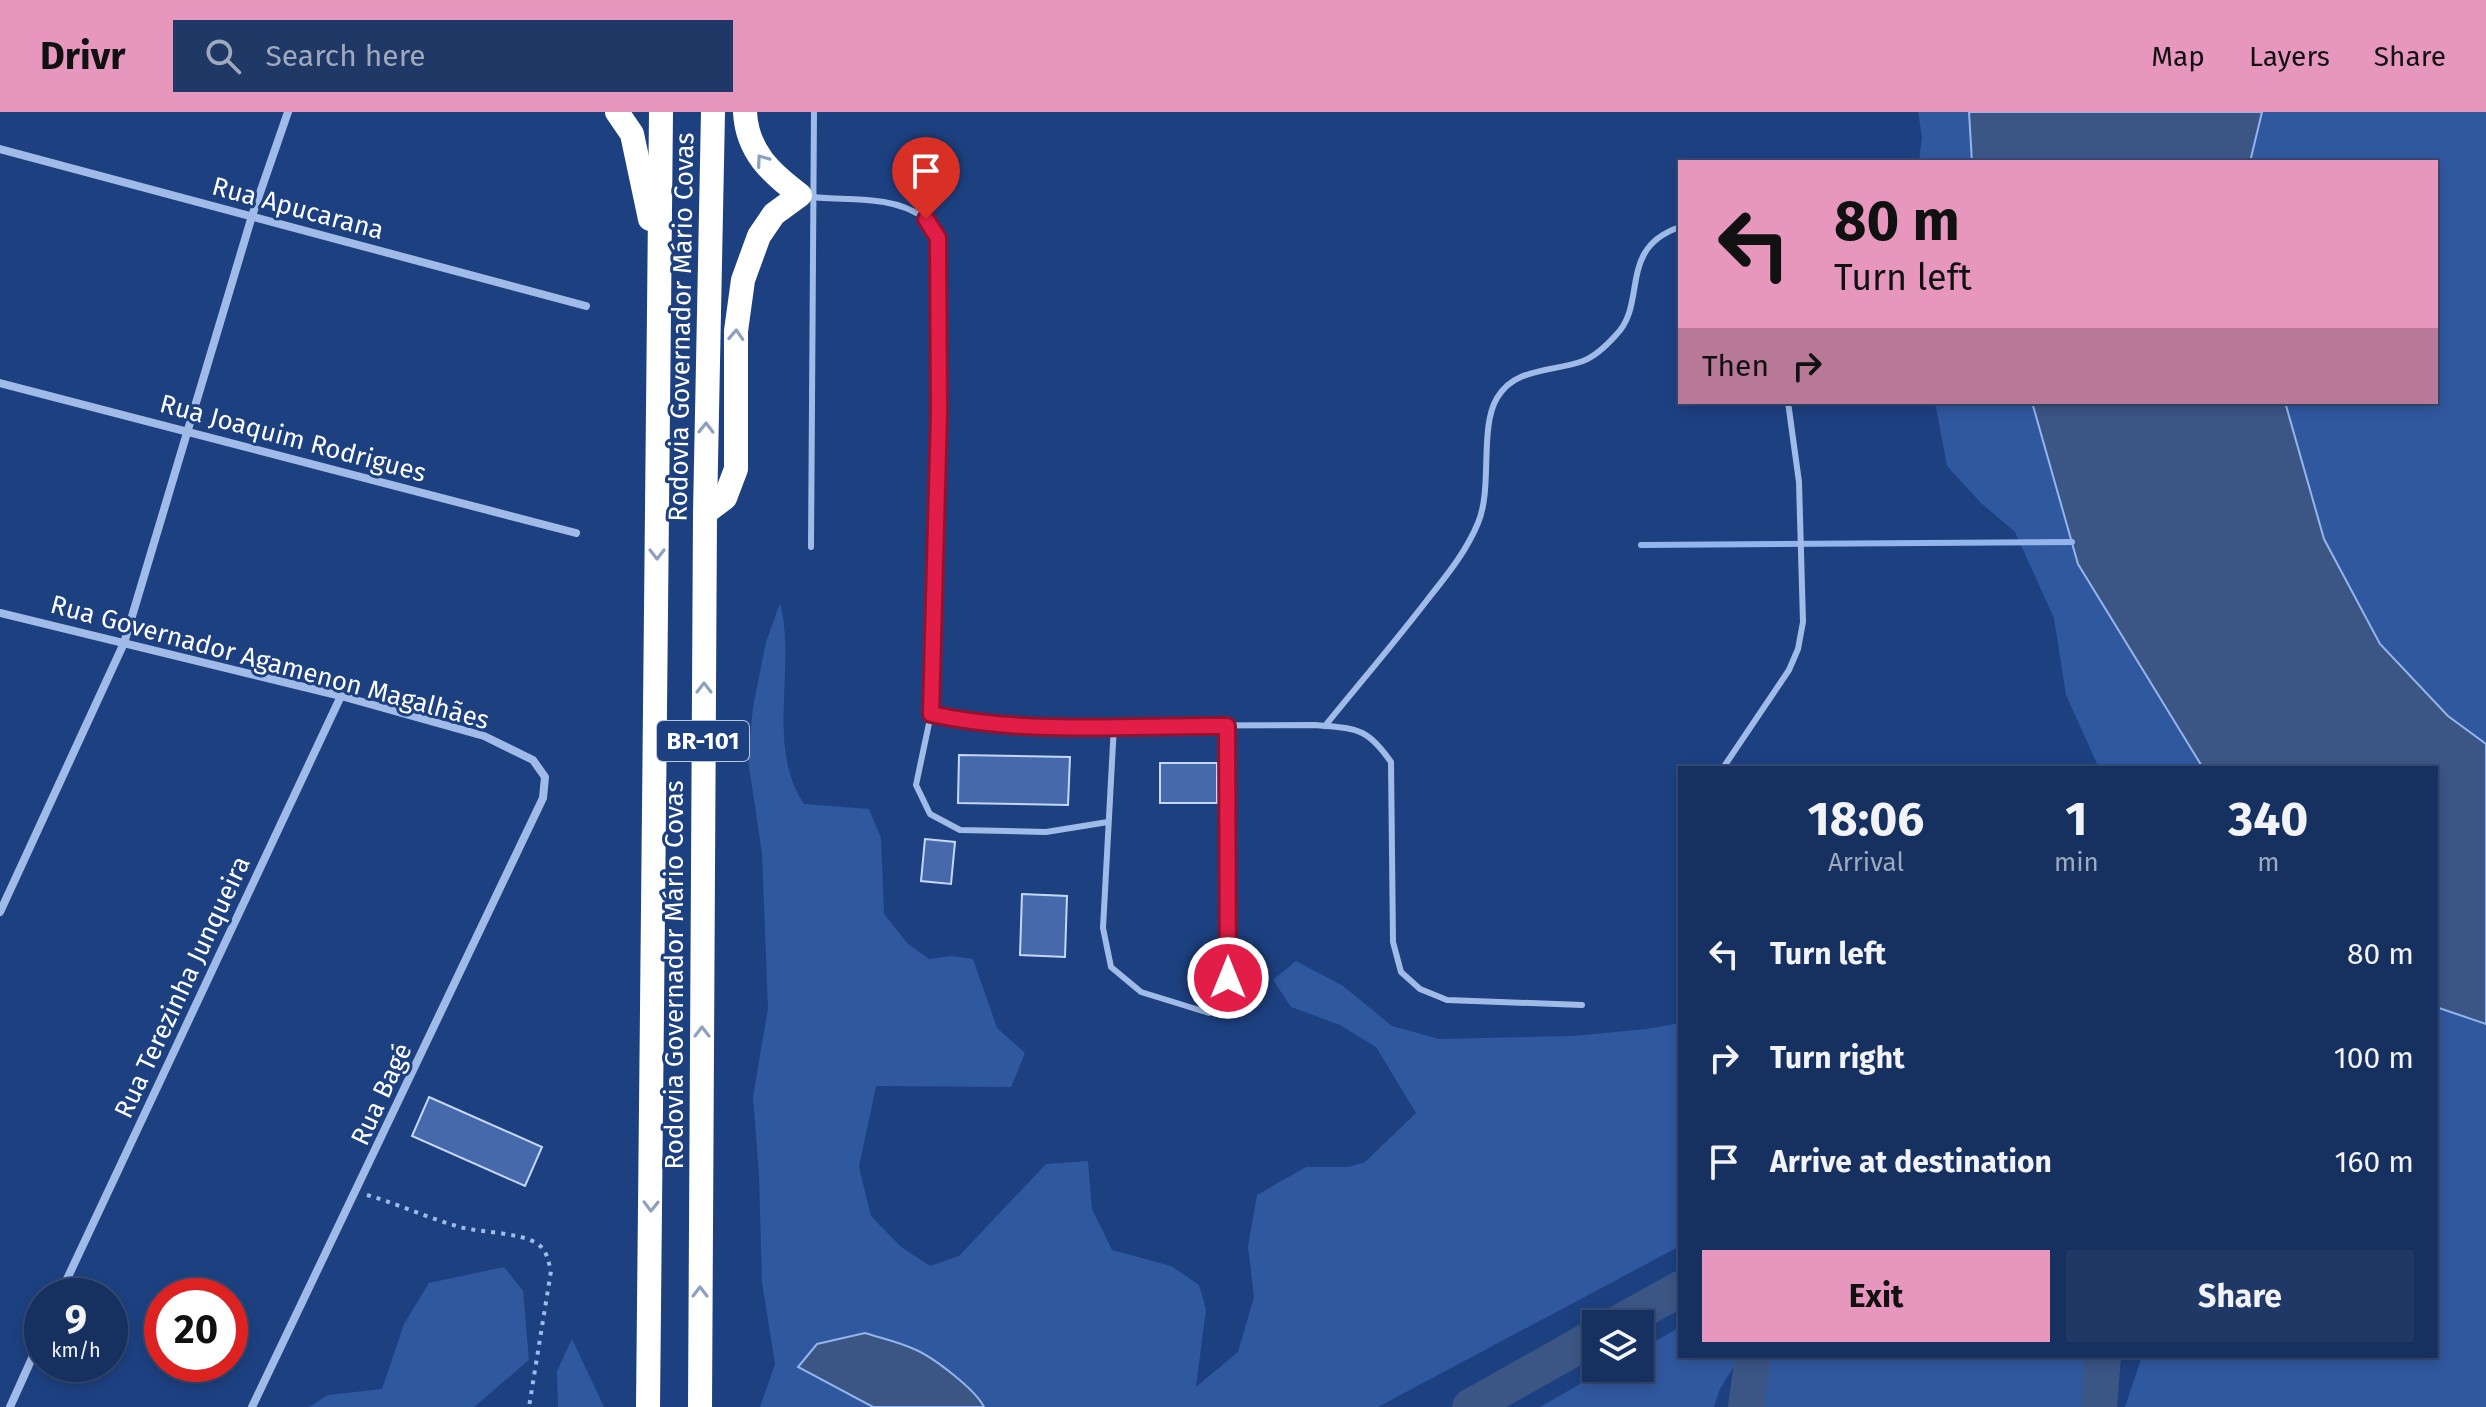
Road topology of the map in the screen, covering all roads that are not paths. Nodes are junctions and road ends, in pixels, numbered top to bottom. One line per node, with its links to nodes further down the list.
1 (288, 112): 9 (street)
2 (617, 112): 11 (highway)
3 (661, 112): 11 (highway, Rodovia Governador Mário Covas / BR-101)
4 (713, 112): 16 (highway, Rodovia Governador Mário Covas / BR-101, one-way to 4)
5 (745, 112): 8 (highway, one-way to 5)
6 (814, 112): 8 (lane)
7 (0, 149): 9 (street, Rua Apucarana)
8 (807, 196): 16 (highway, one-way to 8); 18 (lane); 22 (lane)
9 (252, 216): 12 (street, Rua Apucarana); 15 (street)
10 (1678, 228): 25 (lane)
11 (659, 261): 35 (highway, Rodovia Governador Mário Covas / BR-101, one-way to 35)
12 (586, 306)
13 (0, 383): 15 (street, Rua Joaquim Rodrigues)
14 (1788, 404): 26 (lane)
15 (187, 431): 17 (street, Rua Joaquim Rodrigues); 20 (street)
16 (705, 513): 36 (highway, Rodovia Governador Mário Covas / BR-101, one-way to 16)
17 (576, 533)
18 (811, 547)
19 (0, 613): 20 (street, Rua Governador Agamenon Magalhães)
20 (124, 643): 21 (street, Rua Governador Agamenon Magalhães); 29 (street)
21 (341, 696): 27 (street, Rua Governador Agamenon Magalhães); 31 (street, Rua Terezinha Junqueira)
22 (931, 714): 23 (lane); 28 (lane)
23 (1114, 725): 24 (lane); 28 (lane)
24 (1227, 726): 25 (lane); 28 (lane)
25 (1325, 726): 30 (lane)
26 (1724, 766)
27 (543, 798): 34 (street, Rua Bagé)
28 (1108, 822)
29 (0, 912)
30 (1582, 1005)
31 (67, 1278)
32 (24, 1376): 33 (street)
33 (10, 1407)
34 (252, 1407)
35 (648, 1407)
36 (700, 1407)

